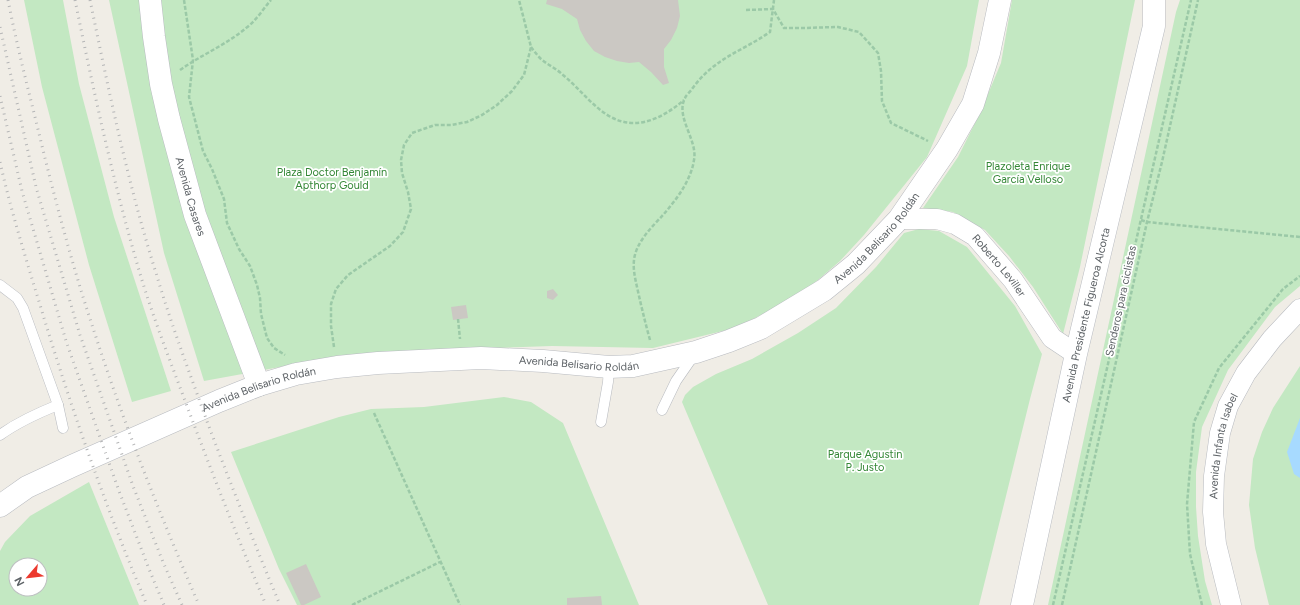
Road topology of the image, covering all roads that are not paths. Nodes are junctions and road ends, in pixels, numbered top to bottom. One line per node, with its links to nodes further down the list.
1 (150, 0): 12 (street, Avenida Casares)
2 (1000, 0): 6 (street, Avenida Belisario Roldán)
3 (1154, 0): 5 (street, Avenida Presidente Figueroa Alcorta)
4 (1167, 0): 5 (street, Avenida Presidente Figueroa Alcorta)
5 (1154, 26): 10 (street, Avenida Presidente Figueroa Alcorta)
6 (899, 219): 9 (street, Avenida Belisario Roldán); 10 (street, Roberto Leviller)
7 (0, 286): 13 (lane)
8 (1300, 309): 20 (street, Avenida Infanta Isabel)
9 (696, 352): 11 (street, Avenida Belisario Roldán); 14 (lane)
10 (1076, 354): 19 (street, Avenida Presidente Figueroa Alcorta)
11 (609, 367): 12 (street, Avenida Belisario Roldán); 15 (lane)
12 (260, 385): 18 (street, Avenida Belisario Roldán)
13 (58, 405): 16 (lane); 17 (lane)
14 (662, 410)
15 (601, 422)
16 (63, 428)
17 (0, 435)
18 (0, 506)
19 (1022, 605)
20 (1231, 605)

